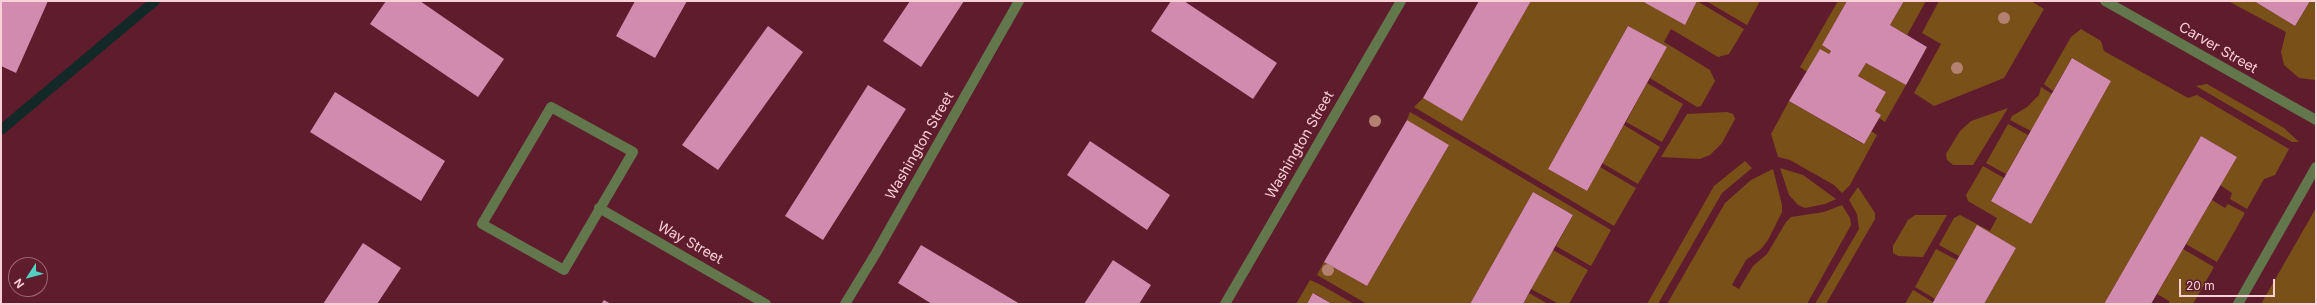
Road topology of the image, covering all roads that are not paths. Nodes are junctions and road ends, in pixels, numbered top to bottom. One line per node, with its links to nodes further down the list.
1 (1019, 1): 8 (street, Washington Street)
2 (1401, 1): 9 (street, Washington Street)
3 (2106, 1): 4 (street, Carver Street)
4 (2316, 120)
5 (2316, 167): 10 (street)
6 (599, 208): 6 (street); 7 (street, Way Street)
7 (766, 304)
8 (845, 304)
9 (1225, 304)
10 (2238, 304)

